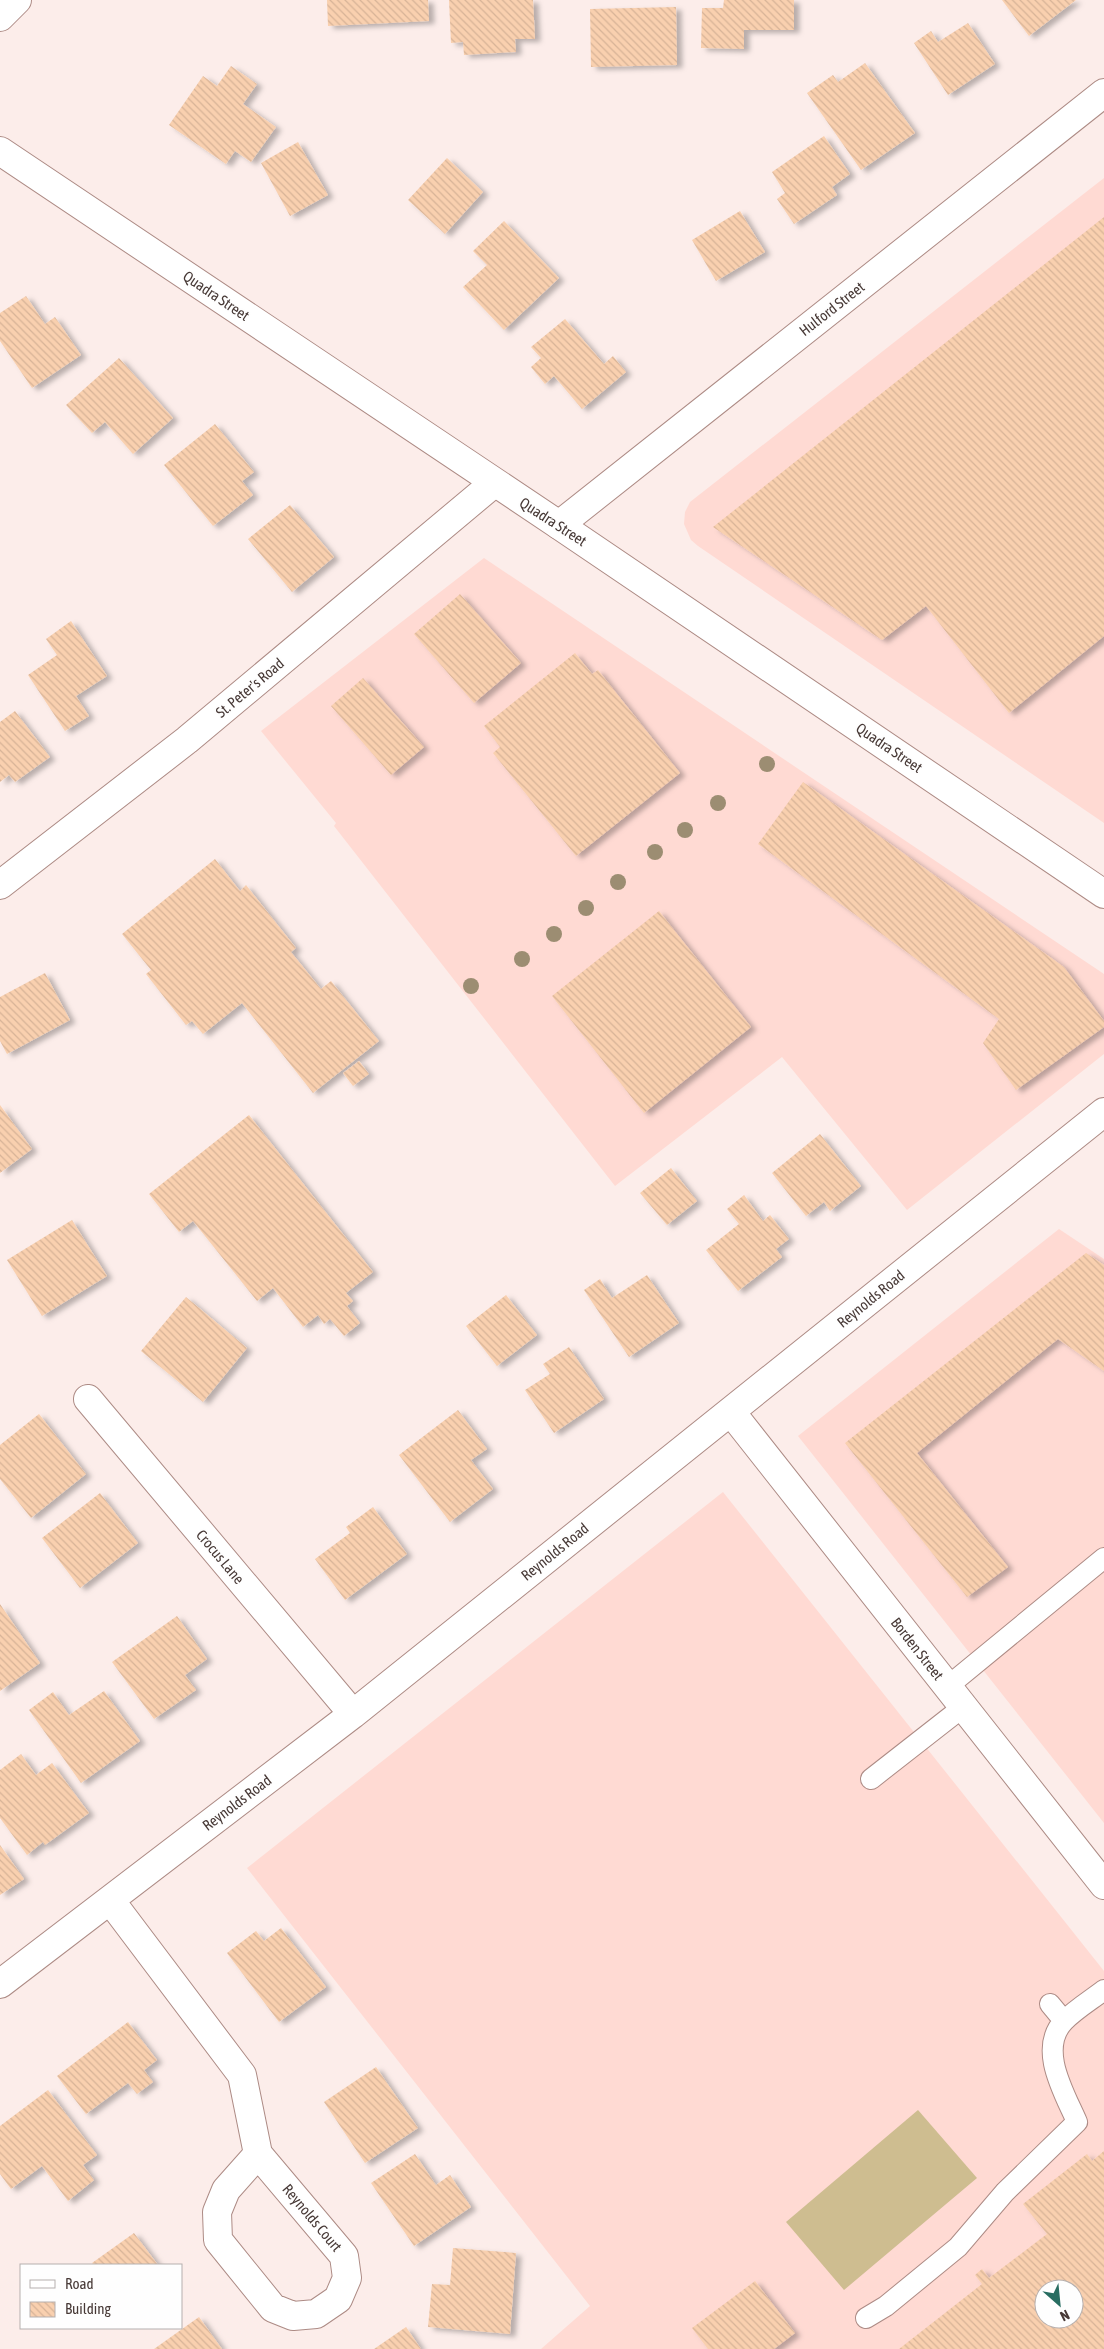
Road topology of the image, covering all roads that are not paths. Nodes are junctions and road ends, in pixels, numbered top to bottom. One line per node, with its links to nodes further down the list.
1 (17, 0): 2 (street)
2 (0, 17)
3 (1104, 93): 6 (street, Hulford Street)
4 (0, 151): 5 (street, Quadra Street)
5 (494, 483): 6 (street, Quadra Street); 7 (street, St. Peter's Road)
6 (559, 526): 8 (street, Quadra Street)
7 (0, 885)
8 (1104, 894)
9 (1104, 1112): 11 (street, Reynolds Road)
10 (88, 1399): 14 (street, Crocus Lane)
11 (731, 1412): 13 (street, Borden Street); 14 (street, Reynolds Road)
12 (1104, 1558): 13 (lane)
13 (955, 1697): 15 (lane); 16 (street, Borden Street)
14 (353, 1714): 17 (street, Reynolds Road)
15 (871, 1779)
16 (1104, 1886)
17 (110, 1900): 18 (street, Reynolds Road); 22 (street, Reynolds Court)
18 (0, 1984)
19 (1104, 1990): 21 (lane)
20 (1050, 2004): 21 (lane)
21 (1064, 2021): 23 (lane)
22 (258, 2154): 22 (street, Reynolds Court)
23 (866, 2318)

